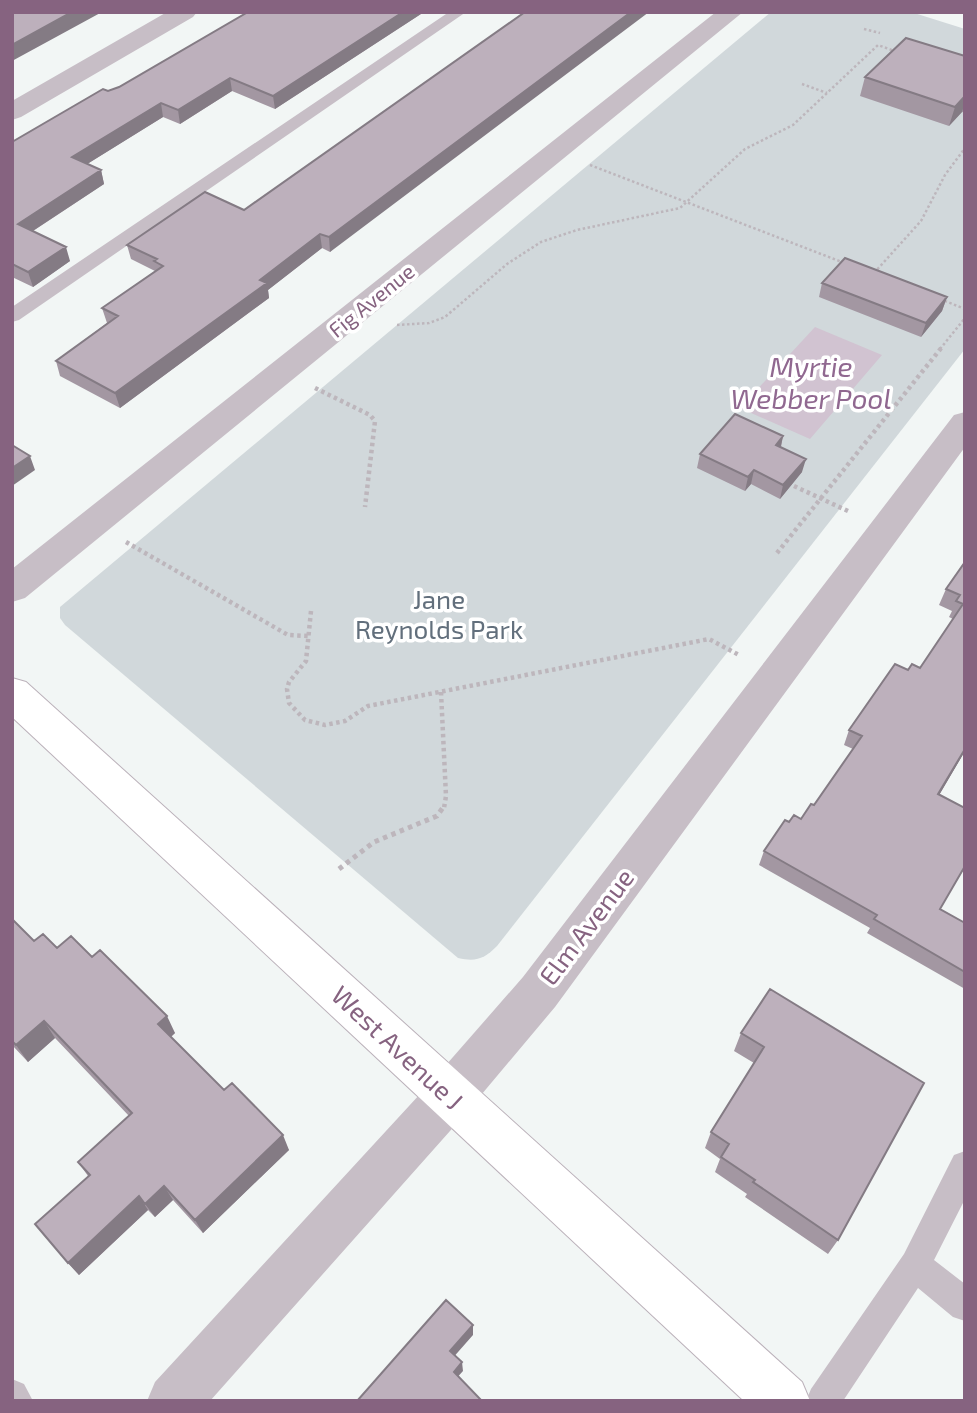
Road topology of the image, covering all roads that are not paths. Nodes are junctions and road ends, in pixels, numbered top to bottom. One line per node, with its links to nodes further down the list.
1 (185, 12): 4 (street)
2 (459, 12): 5 (lane)
3 (731, 12): 7 (street, Fig Avenue)
4 (12, 112)
5 (12, 316)
6 (965, 423): 9 (street, Elm Avenue)
7 (12, 589)
8 (12, 693): 9 (main road, West Avenue J)
9 (449, 1097): 15 (street, Elm Avenue); 16 (main road, West Avenue J)
10 (965, 1166): 11 (lane)
11 (915, 1265): 12 (lane); 17 (lane)
12 (965, 1305)
13 (12, 1396): 14 (lane)
14 (16, 1401)
15 (174, 1401)
16 (783, 1401)
17 (823, 1401)

